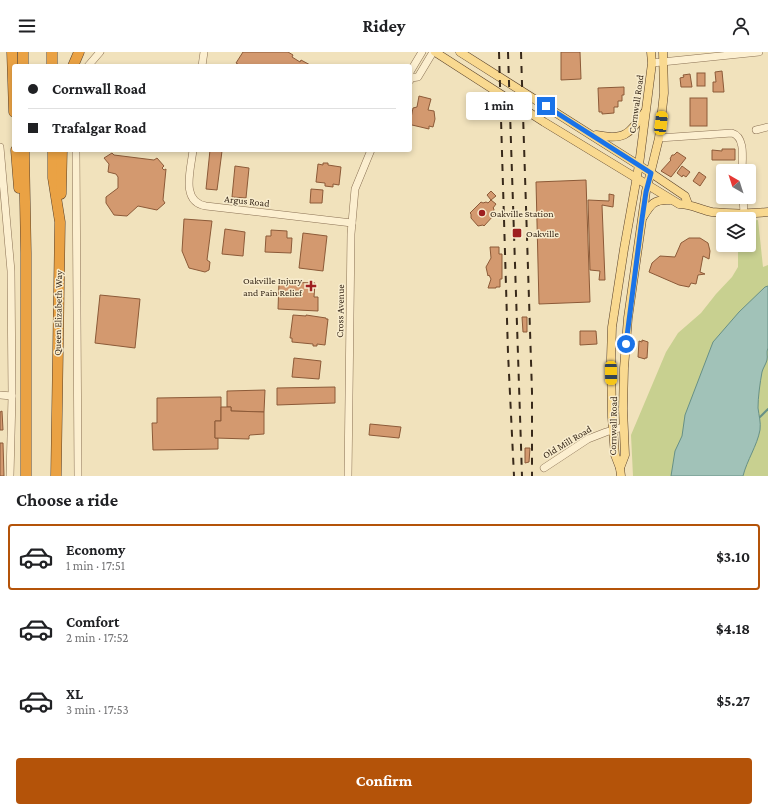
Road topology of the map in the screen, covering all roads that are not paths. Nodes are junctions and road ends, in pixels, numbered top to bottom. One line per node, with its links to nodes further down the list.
1 (12, 52): 15 (highway)
2 (23, 52): 16 (highway)
3 (52, 52): 17 (highway)
4 (79, 52): 18 (highway)
5 (100, 52): 19 (street)
6 (204, 52): 20 (street)
7 (422, 52): 21 (street)
8 (434, 52): 22 (street); 39 (main road)
9 (460, 52): 26 (main road)
10 (651, 52): 13 (main road, Cornwall Road)
11 (663, 52): 14 (main road, Cornwall Road)
12 (759, 52): 14 (street)
13 (652, 63): 14 (street); 23 (main road, Cornwall Road)
14 (663, 63): 27 (main road, Cornwall Road)
15 (12, 64)
16 (23, 64)
17 (52, 64)
18 (74, 64)
19 (90, 64)
20 (202, 64)
21 (412, 69)
22 (412, 78)
23 (646, 111): 26 (main road); 37 (main road, Cornwall Road)
24 (768, 127): 25 (street)
25 (756, 130)
26 (591, 134): 37 (main road)
27 (659, 138): 36 (street); 38 (main road, Cornwall Road)
28 (0, 147): 49 (street)
29 (16, 152): 50 (highway)
30 (24, 152): 50 (highway)
31 (53, 152): 47 (highway, Queen Elizabeth Way)
32 (62, 152): 47 (highway)
33 (76, 152): 62 (street)
34 (193, 152): 48 (street, Argus Road)
35 (371, 152): 48 (street, Cross Avenue)
36 (742, 164)
37 (639, 165): 38 (main road); 39 (main road, Cornwall Road)
38 (651, 173): 40 (main road, Cornwall Road); 42 (main road)
39 (636, 178): 40 (main road); 52 (main road, Cornwall Road)
40 (647, 186): 41 (main road); 46 (main road, Cornwall Road)
41 (672, 201): 42 (main road); 46 (main road)
42 (688, 204): 43 (main road)
43 (721, 212)
44 (768, 212): 45 (main road)
45 (756, 213)
46 (642, 219): 51 (main road, Cornwall Road)
47 (60, 222): 61 (highway, Queen Elizabeth Way)
48 (352, 223): 63 (street, Cross Avenue)
49 (4, 233): 54 (street)
50 (26, 253): 60 (highway)
51 (628, 318): 52 (main road); 55 (main road, Cornwall Road)
52 (613, 319): 56 (main road, Cornwall Road)
53 (0, 395): 54 (street)
54 (12, 396): 59 (street)
55 (623, 427): 56 (street, Old Mill Road); 58 (main road, Cornwall Road)
56 (613, 430): 57 (street, Old Mill Road); 58 (main road, Cornwall Road)
57 (544, 468)
58 (620, 472)
59 (10, 476)
60 (26, 476)
61 (56, 476)
62 (78, 476)
63 (348, 476)

